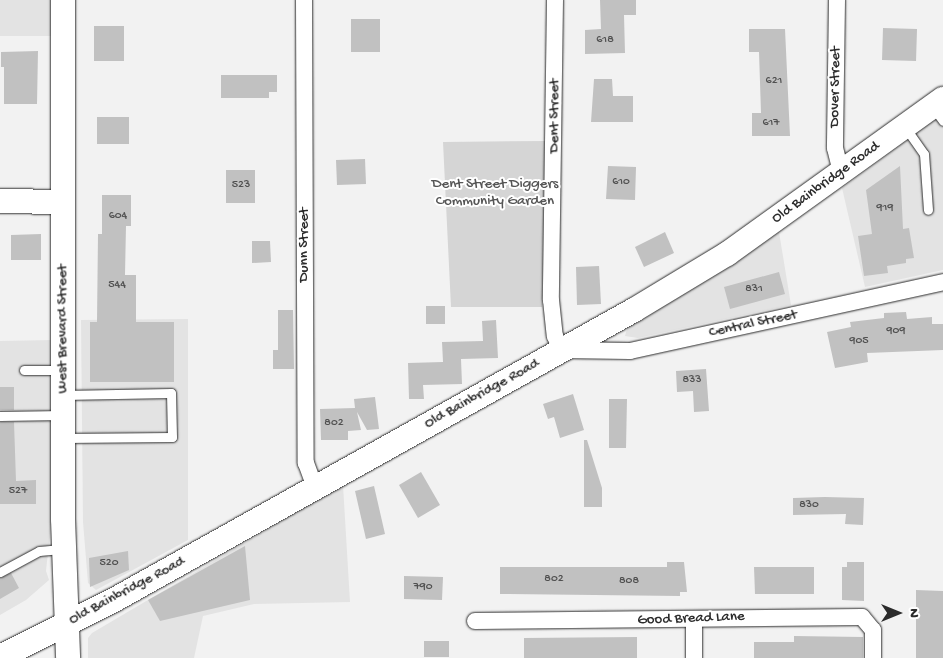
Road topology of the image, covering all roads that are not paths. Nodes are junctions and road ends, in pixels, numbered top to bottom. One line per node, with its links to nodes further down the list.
1 (63, 0): 9 (main road, West Brevard Street)
2 (304, 0): 17 (street, Dunn Street)
3 (555, 0): 12 (street, Dent Street)
4 (837, 0): 7 (street, Dover Street)
5 (940, 109): 6 (main road, Old Bainbridge Road)
6 (905, 127): 7 (main road, Old Bainbridge Road); 10 (lane)
7 (841, 172): 12 (main road, Old Bainbridge Road)
8 (0, 201): 9 (main road)
9 (63, 202): 14 (main road, West Brevard Street)
10 (928, 210)
11 (943, 282): 12 (street, Central Street)
12 (561, 350): 17 (main road, Old Bainbridge Road)
13 (24, 370): 14 (lane)
14 (63, 370): 16 (main road, West Brevard Street)
15 (0, 416): 16 (lane)
16 (63, 416): 16 (lane); 18 (main road, West Brevard Street)
17 (315, 488): 22 (main road, Old Bainbridge Road)
18 (64, 549): 19 (lane); 22 (main road, West Brevard Street)
19 (0, 572)
20 (694, 620): 21 (street, Good Bread Lane); 25 (street); 26 (street, Good Bread Lane)
21 (475, 621)
22 (67, 623): 23 (main road, Old Bainbridge Road); 24 (main road, West Brevard Street)
23 (0, 657)
24 (68, 658)
25 (694, 658)
26 (873, 658)

